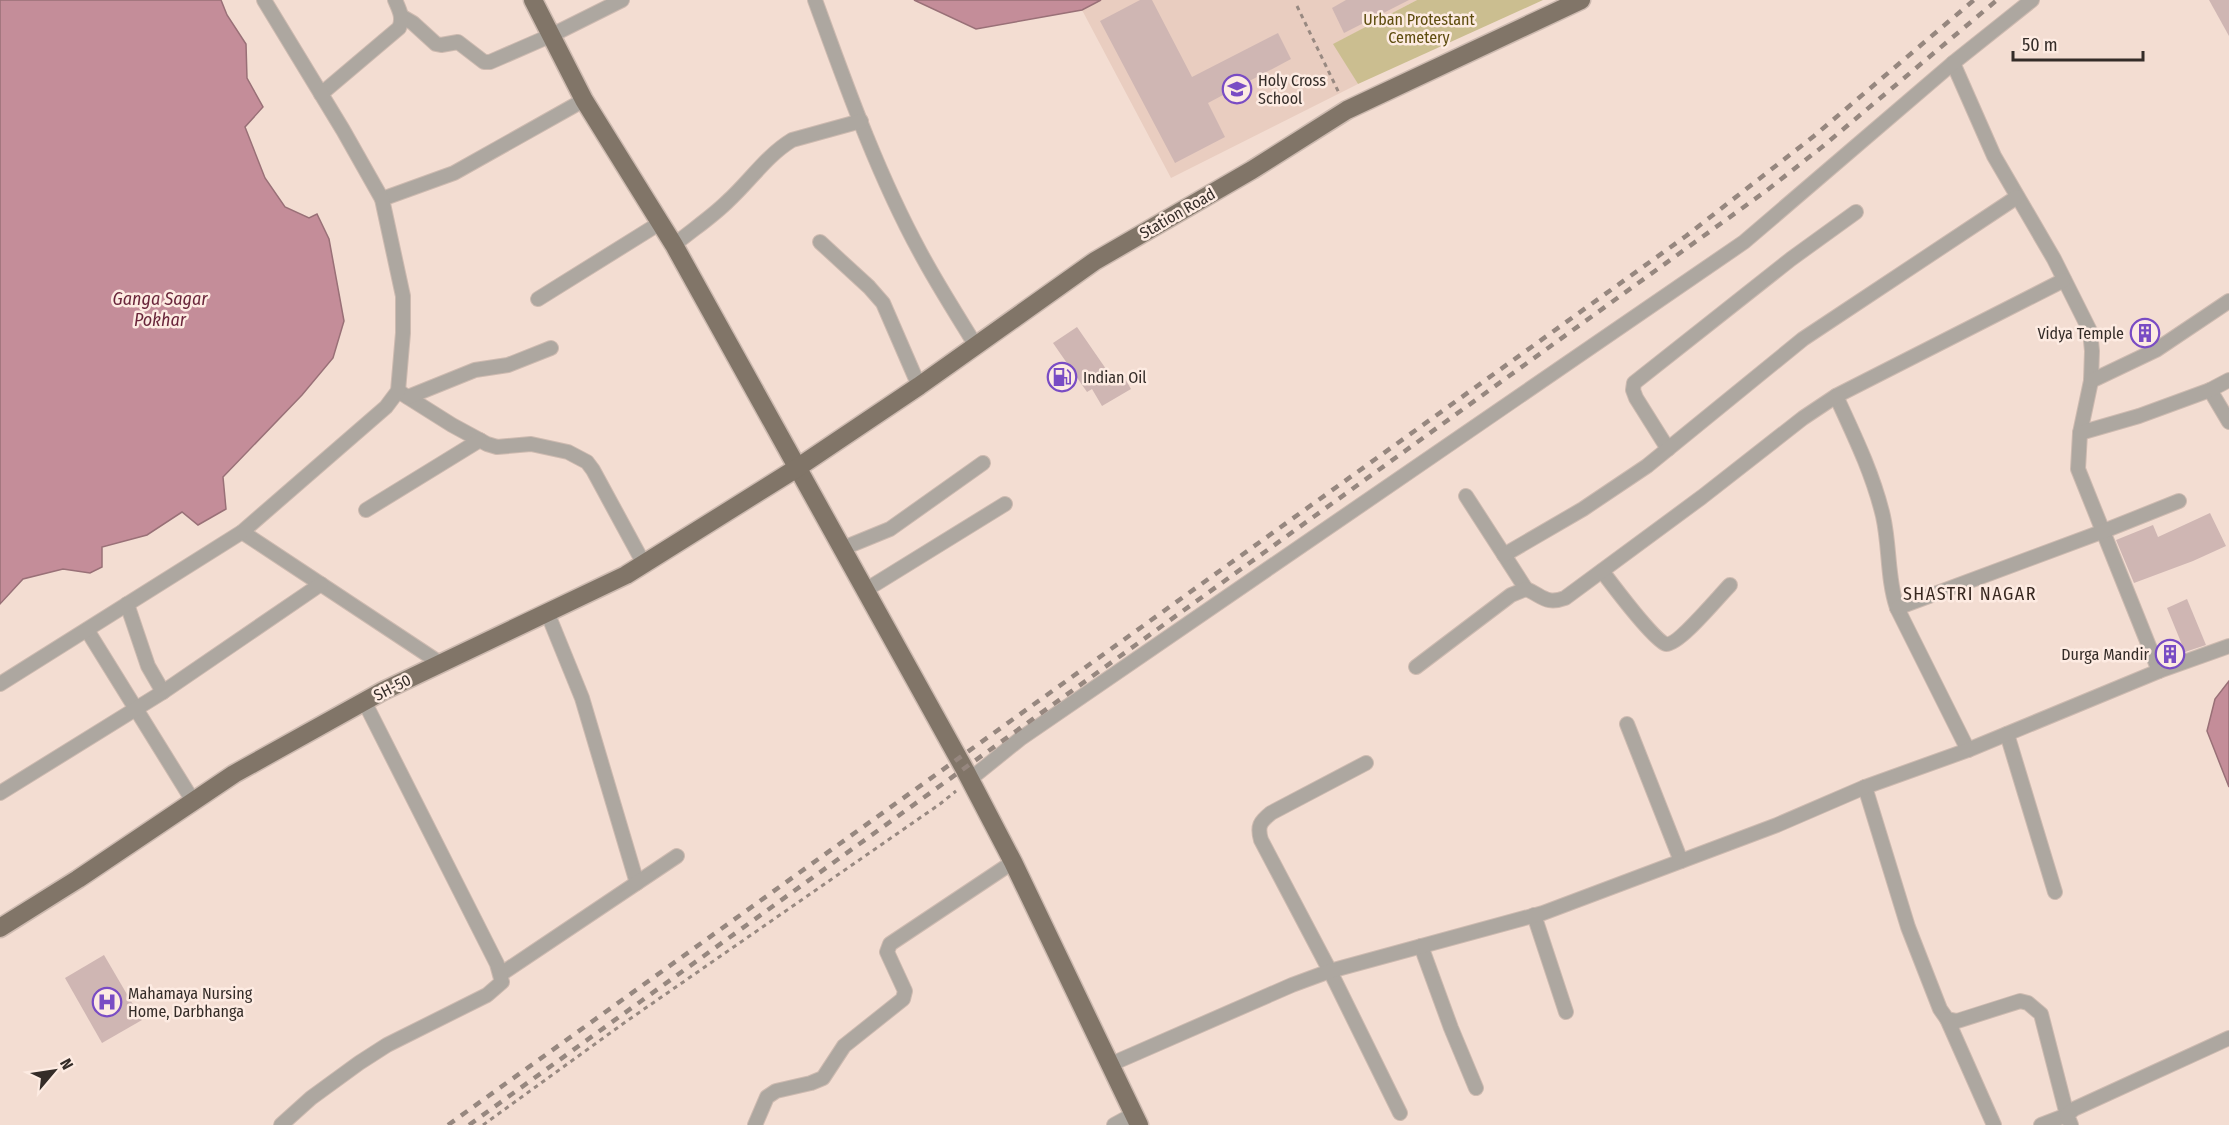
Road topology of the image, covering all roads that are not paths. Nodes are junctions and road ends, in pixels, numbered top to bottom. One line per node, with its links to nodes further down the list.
1 (264, 0): 11 (street)
2 (394, 0): 8 (street)
3 (533, 0): 9 (main road)
4 (622, 0): 9 (street)
5 (815, 0): 13 (street)
6 (1581, 0): 23 (main road, Station Road)
7 (2032, 0): 10 (street)
8 (401, 16): 9 (street); 11 (street)
9 (552, 35): 12 (main road)
10 (1953, 63): 14 (street); 67 (street)
11 (321, 94): 15 (street)
12 (584, 100): 15 (street); 17 (main road)
13 (861, 122): 19 (street); 23 (street)
14 (2018, 197): 20 (street); 34 (street)
15 (382, 199): 29 (street)
16 (1856, 212): 34 (street)
17 (660, 223): 19 (main road); 21 (street)
18 (820, 242): 27 (street)
19 (674, 245): 36 (main road)
20 (2064, 280): 26 (street); 30 (street)
21 (538, 299)
22 (2229, 301): 26 (street)
23 (976, 346): 27 (main road, Station Road)
24 (551, 348): 29 (street)
25 (2229, 380): 28 (street)
26 (2091, 381): 32 (street)
27 (919, 386): 36 (main road, Station Road)
28 (2210, 390): 31 (street); 32 (street)
29 (403, 394): 33 (street); 42 (street)
30 (1836, 396): 46 (street); 52 (street)
31 (2229, 423)
32 (2080, 433): 41 (street)
33 (480, 440): 40 (street); 45 (street)
34 (1668, 449): 44 (street)
35 (983, 463): 43 (street)
36 (797, 468): 43 (main road); 45 (main road, SH-50)
37 (1466, 496): 44 (street)
38 (2179, 501): 41 (street)
39 (1005, 504): 50 (street)
40 (366, 510)
41 (2104, 531): 52 (street); 58 (street)
42 (242, 532): 47 (street); 51 (street)
43 (842, 549): 50 (main road)
44 (1504, 555): 49 (street)
45 (644, 564): 53 (main road, SH-50)
46 (1602, 571): 48 (street); 49 (street)
47 (321, 584): 56 (street); 60 (street)
48 (1730, 585)
49 (1526, 589): 57 (street)
50 (864, 591): 67 (main road)
51 (128, 604): 54 (street); 60 (street)
52 (1897, 608): 65 (street)
53 (547, 612): 56 (main road, SH-50); 74 (street)
54 (87, 630): 59 (street); 62 (street)
55 (2229, 646): 58 (street)
56 (440, 663): 61 (main road, SH-50)
57 (1416, 667)
58 (2159, 671): 64 (street)
59 (0, 684)
60 (163, 692): 62 (street)
61 (364, 701): 70 (main road, SH-50); 80 (street)
62 (136, 709): 69 (street); 70 (street)
63 (1627, 724): 72 (street)
64 (2007, 734): 65 (street); 75 (street)
65 (1968, 750): 68 (street)
66 (1366, 763): 79 (street)
67 (969, 780): 73 (main road)
68 (1864, 788): 72 (street); 82 (street)
69 (0, 793)
70 (194, 801): 77 (main road, SH-50)
71 (677, 856): 74 (street)
72 (1681, 861): 76 (street)
73 (1013, 862): 84 (main road); 90 (street)
74 (637, 884): 80 (street)
75 (2055, 891)
76 (1534, 915): 78 (street); 81 (street)
77 (0, 928)
78 (1421, 946): 79 (street); 85 (street)
79 (1330, 971): 84 (street); 86 (street)
80 (501, 974): 89 (street)
81 (1566, 1012)
82 (1947, 1019): 88 (street); 92 (street)
83 (2229, 1038): 88 (street)
84 (1109, 1065): 87 (main road)
85 (1476, 1088)
86 (1400, 1113)
87 (1136, 1120): 91 (street)
88 (2069, 1120): 93 (street)
89 (281, 1125)
90 (755, 1125)
91 (1114, 1125)
92 (1994, 1125)
93 (2041, 1125)

